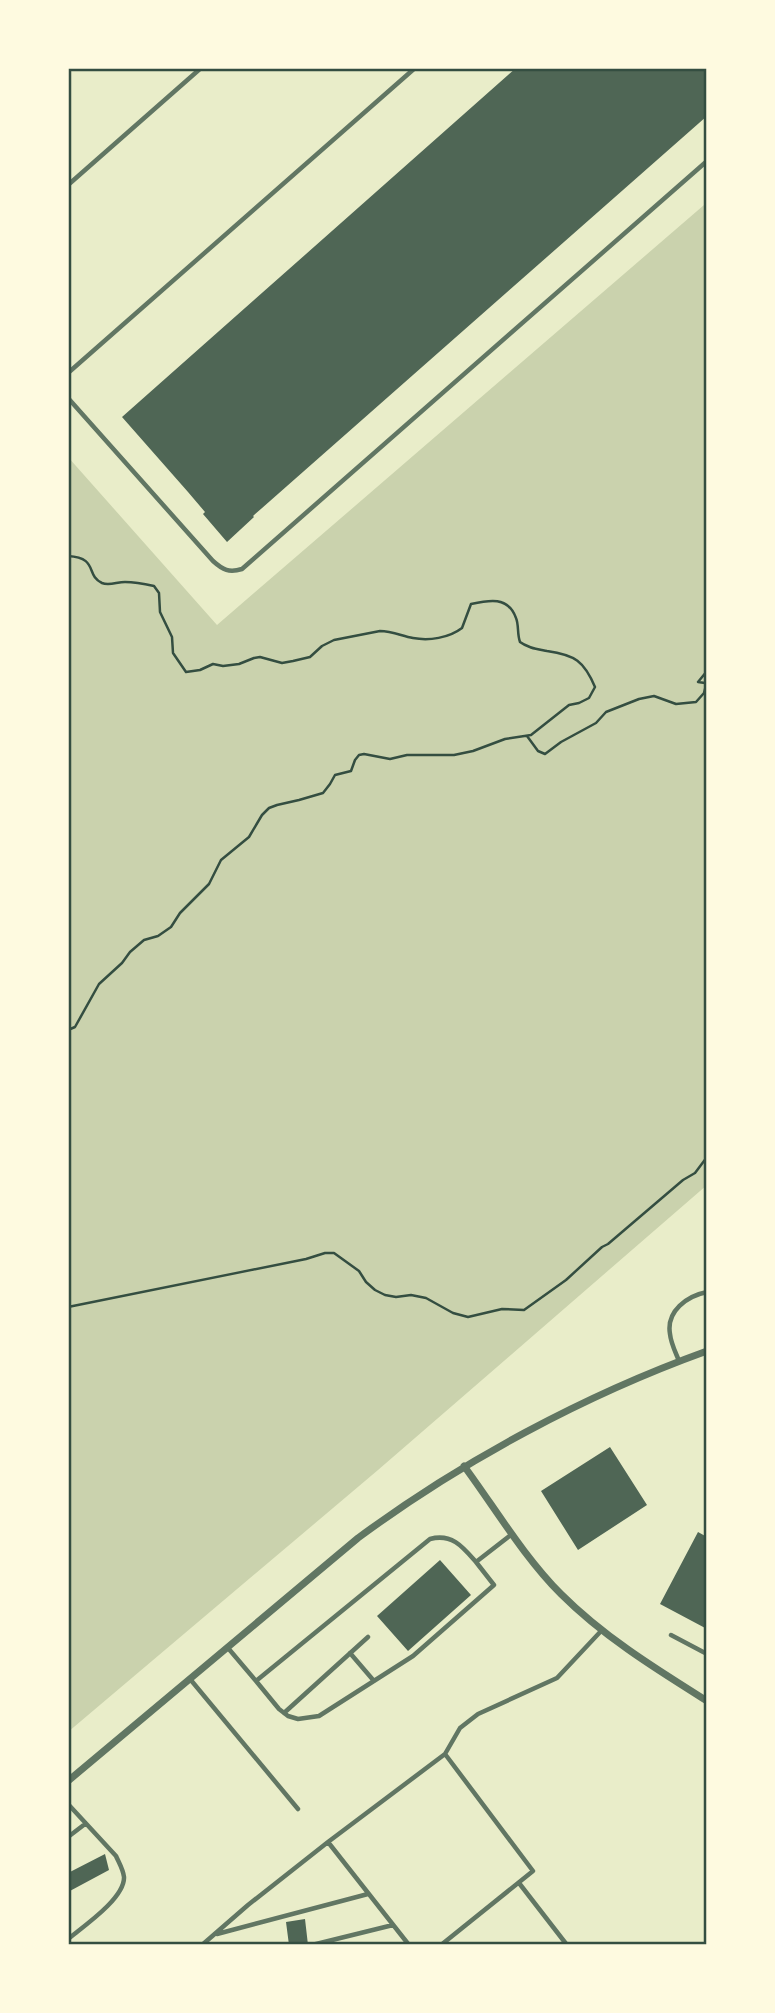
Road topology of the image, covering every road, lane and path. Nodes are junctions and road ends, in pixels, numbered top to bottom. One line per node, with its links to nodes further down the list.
1 (201, 68): 4 (lane)
2 (415, 68): 5 (lane)
3 (707, 161): 6 (lane)
4 (68, 185)
5 (68, 373)
6 (68, 398)
7 (68, 556): 9 (path)
8 (707, 671): 9 (path)
9 (527, 736): 12 (path)
10 (68, 790): 11 (path)
11 (68, 810)
12 (68, 1030)
13 (707, 1157): 15 (path)
14 (707, 1292): 17 (lane)
15 (68, 1307)
16 (707, 1351): 17 (street)
17 (679, 1361): 18 (street)
18 (464, 1466): 19 (street); 24 (street)
19 (513, 1534): 20 (lane); 21 (street)
20 (476, 1562): 28 (lane); 29 (lane)
21 (602, 1630): 30 (street); 32 (lane)
22 (671, 1635): 26 (lane)
23 (368, 1637): 25 (lane)
24 (228, 1648): 27 (street); 28 (lane)
25 (350, 1653): 29 (lane); 31 (lane)
26 (707, 1654)
27 (190, 1679): 33 (street); 35 (lane)
28 (256, 1681): 31 (lane)
29 (374, 1681): 31 (lane)
30 (707, 1701)
31 (284, 1713)
32 (445, 1754): 38 (lane); 39 (lane)
33 (68, 1782)
34 (68, 1804): 36 (lane)
35 (298, 1809)
36 (85, 1824): 37 (lane); 43 (lane)
37 (68, 1837)
38 (328, 1842): 40 (lane); 42 (lane)
39 (519, 1883): 47 (lane); 48 (lane)
40 (369, 1894): 41 (lane); 42 (lane)
41 (393, 1925): 45 (lane); 46 (lane)
42 (213, 1935): 44 (lane)
43 (68, 1939)
44 (202, 1945)
45 (312, 1945)
46 (409, 1945)
47 (441, 1945)
48 (567, 1945)

